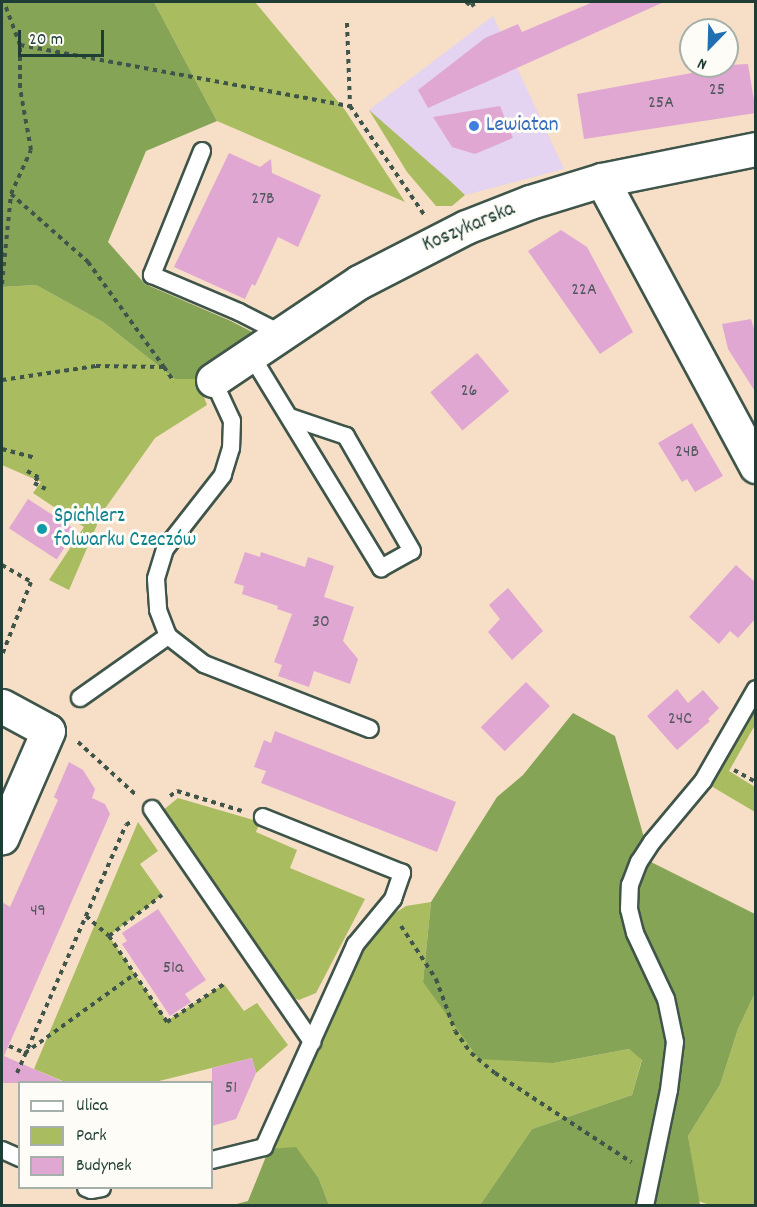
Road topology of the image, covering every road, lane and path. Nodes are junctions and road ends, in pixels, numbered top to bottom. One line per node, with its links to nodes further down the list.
1 (4, 2): 5 (path)
2 (466, 2): 3 (path)
3 (477, 2)
4 (347, 22): 6 (path)
5 (20, 45): 6 (path); 10 (path)
6 (350, 106): 13 (path)
7 (756, 149): 9 (street, Koszykarska)
8 (202, 152): 15 (lane)
9 (602, 180): 13 (street, Koszykarska); 24 (street)
10 (11, 194): 11 (path); 17 (path)
11 (8, 224): 12 (path); 14 (path)
12 (2, 228)
13 (440, 238): 15 (street, Koszykarska)
14 (2, 284)
15 (280, 333): 16 (street, Koszykarska)
16 (251, 355): 19 (street, Koszykarska); 21 (lane)
17 (164, 367): 18 (path); 20 (path)
18 (2, 380)
19 (213, 380): 28 (lane)
20 (174, 382)
21 (290, 417): 21 (lane)
22 (2, 449): 23 (path)
23 (35, 458)
24 (756, 466)
25 (27, 471): 26 (path)
26 (46, 489)
27 (2, 565): 29 (path)
28 (168, 636): 31 (lane); 33 (lane)
29 (2, 655)
30 (756, 689): 53 (lane)
31 (80, 699)
32 (2, 706): 34 (street)
33 (370, 729)
34 (48, 731): 37 (path); 39 (street)
35 (739, 761): 36 (path)
36 (756, 782)
37 (152, 808): 38 (path); 42 (path); 46 (lane)
38 (263, 817): 41 (lane)
39 (2, 837)
40 (162, 896): 43 (path)
41 (387, 905): 46 (lane); 53 (path)
42 (86, 916): 43 (path); 48 (path)
43 (109, 936): 44 (path)
44 (135, 974): 45 (path); 48 (path)
45 (225, 984)
46 (312, 1042): 52 (lane)
47 (9, 1046): 48 (path)
48 (25, 1053): 49 (path)
49 (17, 1073)
50 (2, 1150): 51 (lane)
51 (18, 1157)
52 (213, 1160)
53 (652, 1173): 54 (lane)
54 (645, 1206)

